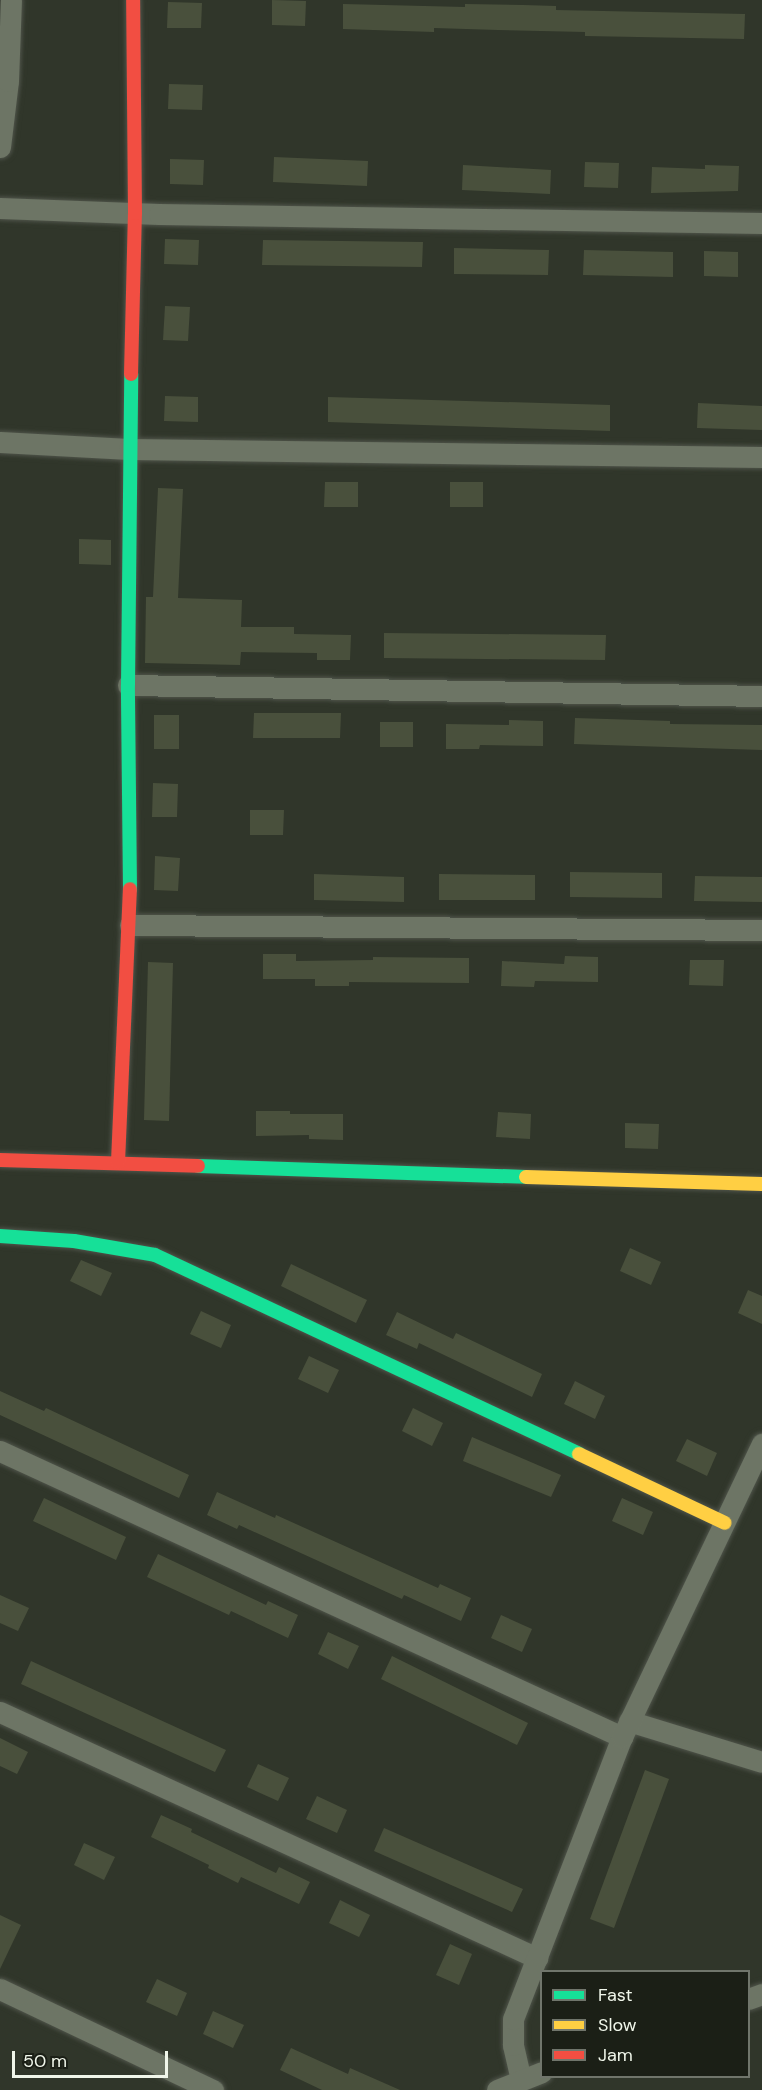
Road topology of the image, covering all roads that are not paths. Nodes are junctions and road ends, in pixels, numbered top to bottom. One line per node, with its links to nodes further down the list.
1 (11, 0): 3 (street)
2 (133, 0): 5 (street)
3 (0, 147)
4 (0, 208): 5 (street)
5 (135, 213): 6 (street); 8 (street)
6 (762, 223)
7 (0, 442): 8 (street)
8 (129, 449): 9 (street); 10 (street)
9 (762, 457)
10 (128, 685): 11 (street); 12 (street)
11 (762, 696)
12 (130, 925): 13 (street); 15 (street)
13 (762, 930)
14 (0, 1160): 15 (street)
15 (118, 1162): 16 (street)
16 (762, 1184)
17 (0, 1236): 20 (street)
18 (762, 1444): 20 (street)
19 (0, 1451): 22 (street)
20 (725, 1523): 22 (street)
21 (0, 1712): 24 (street)
22 (625, 1729): 23 (street); 24 (street)
23 (762, 1762)
24 (537, 1958): 27 (street)
25 (0, 1989): 28 (street)
26 (540, 2074): 27 (street)
27 (520, 2080): 29 (street)
28 (213, 2090)
29 (496, 2090)

